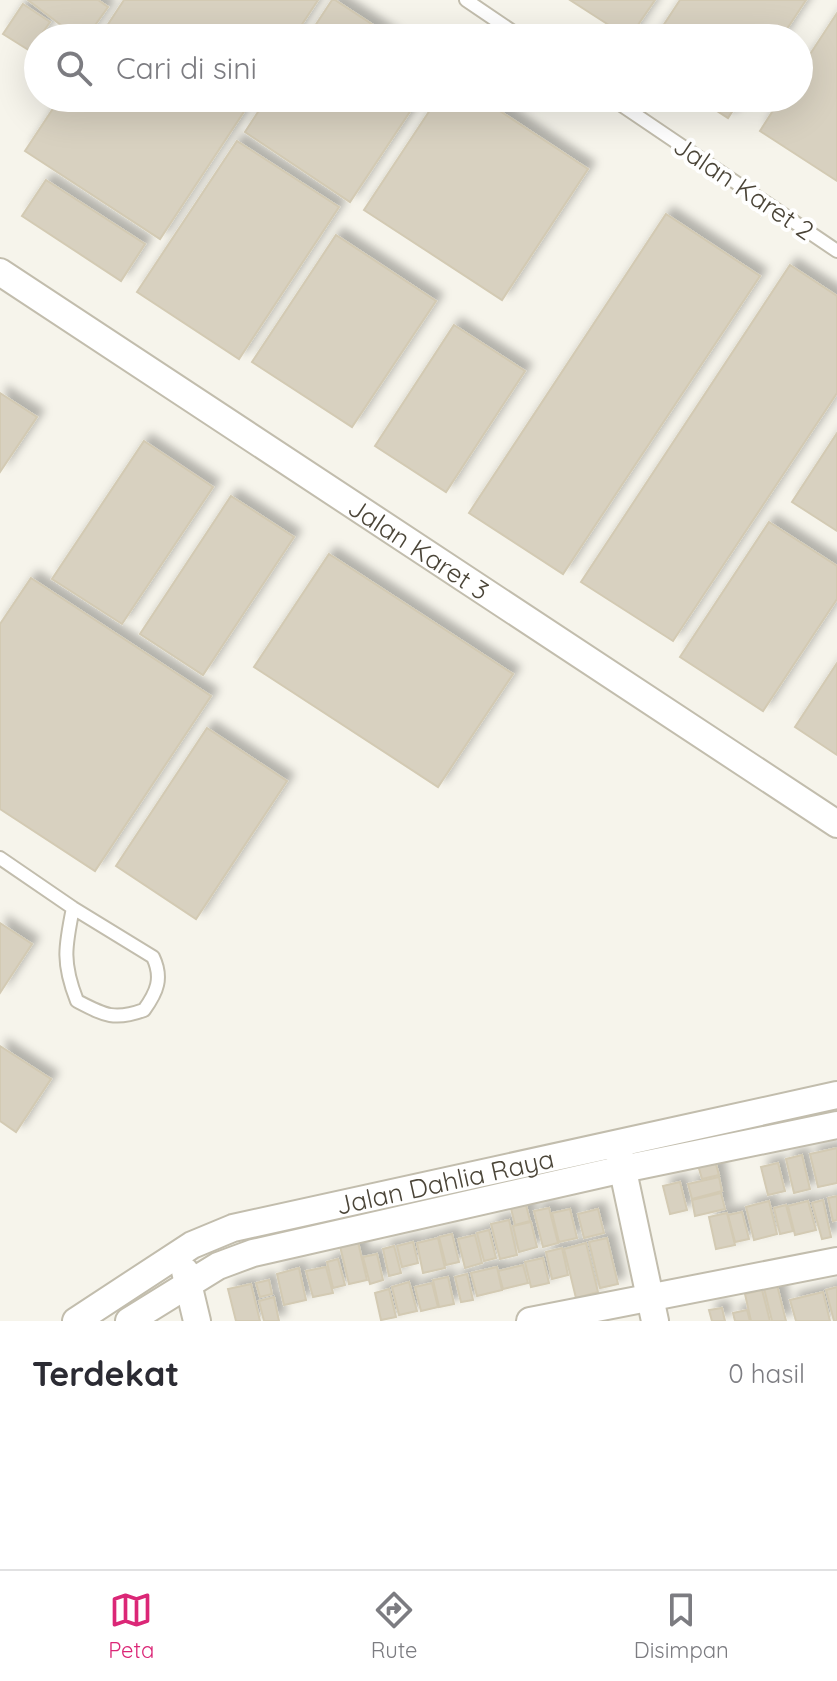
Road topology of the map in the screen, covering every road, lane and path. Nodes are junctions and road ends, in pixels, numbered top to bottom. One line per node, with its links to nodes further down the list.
1 (466, 0): 2 (lane)
2 (501, 24)
3 (632, 112): 4 (lane, Jalan Karet 2)
4 (837, 251)
5 (0, 272): 6 (street, Jalan Karet 3)
6 (837, 824)
7 (0, 858): 8 (lane)
8 (73, 908): 8 (lane)
9 (837, 1095): 11 (street, Jalan Dahlia Raya)
10 (837, 1125): 11 (street, Jalan Dahlia Raya)
11 (620, 1156): 12 (street, Jalan Dahlia Raya); 14 (street, Jalan Dahlia Raya); 15 (street)
12 (179, 1252): 14 (street); 16 (street, Jalan Dahlia Raya)
13 (837, 1261): 15 (street)
14 (189, 1285): 17 (street, Jalan Dahlia Raya); 18 (street)
15 (652, 1310): 19 (street)
16 (76, 1321)
17 (129, 1321)
18 (197, 1321)
19 (530, 1321)

